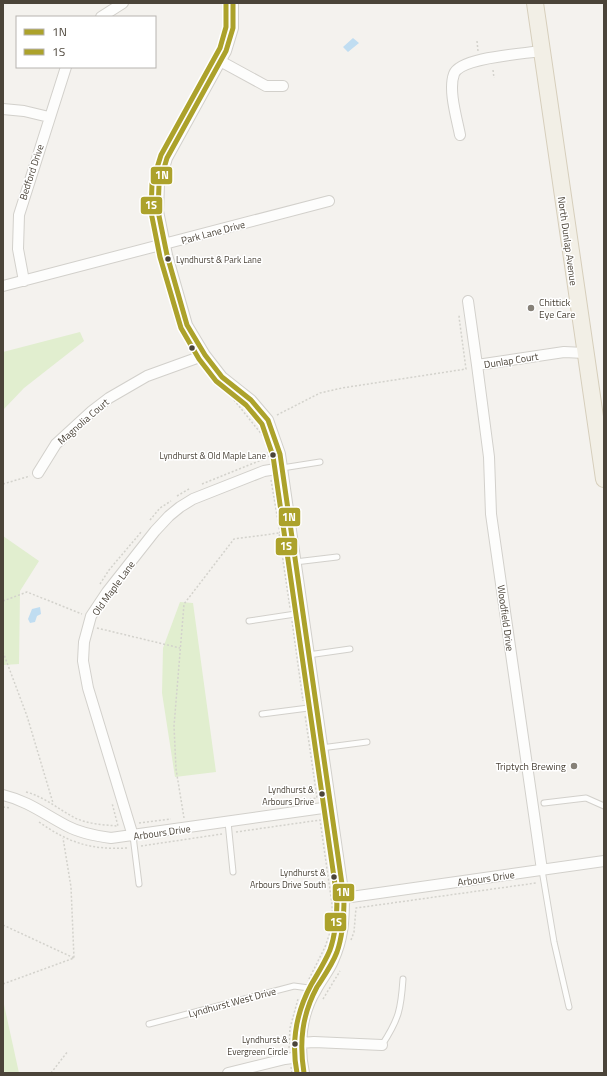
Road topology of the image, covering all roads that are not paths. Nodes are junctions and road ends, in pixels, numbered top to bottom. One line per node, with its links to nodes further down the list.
1 (123, 3): 4 (street)
2 (233, 3): 6 (street)
3 (534, 3): 5 (main road, North Dunlap Avenue)
4 (103, 16)
5 (541, 51): 11 (street); 17 (main road, North Dunlap Avenue)
6 (222, 62): 8 (street); 13 (street)
7 (66, 68): 10 (street, Bedford Drive)
8 (283, 86)
9 (3, 109): 10 (street)
10 (49, 117): 14 (street, Bedford Drive)
11 (460, 135)
12 (329, 201): 13 (street, Park Lane Drive)
13 (165, 244): 14 (street, Park Lane Drive); 18 (street)
14 (24, 281): 15 (street, Park Lane Drive)
15 (3, 286)
16 (468, 301): 19 (street, Dunlap Court)
17 (585, 353): 19 (street, Dunlap Court); 23 (main road, North Dunlap Avenue)
18 (205, 355): 21 (street); 22 (street, Magnolia Court)
19 (477, 365): 41 (street, Woodfield Drive)
20 (320, 462): 21 (lane)
21 (282, 468): 25 (street); 39 (street, Old Maple Lane)
22 (38, 473)
23 (604, 479)
24 (337, 557): 25 (lane)
25 (295, 562): 26 (street)
26 (302, 613): 27 (lane); 29 (street)
27 (249, 621)
28 (350, 649): 29 (lane)
29 (308, 655): 30 (street)
30 (316, 707): 31 (lane); 33 (street)
31 (262, 714)
32 (367, 742): 33 (lane)
33 (321, 748): 37 (street)
34 (3, 795): 39 (street, Arbours Drive)
35 (544, 803): 36 (lane)
36 (604, 806)
37 (330, 807): 38 (street, Arbours Drive); 44 (street)
38 (228, 822): 39 (street, Arbours Drive); 42 (lane)
39 (133, 836): 43 (lane)
40 (604, 861): 41 (street, Arbours Drive)
41 (542, 870): 44 (street, Arbours Drive); 47 (lane)
42 (233, 872)
43 (138, 884)
44 (344, 898): 46 (street)
45 (403, 978): 50 (lane)
46 (316, 989): 48 (lane, Lyndhurst West Drive); 49 (street)
47 (569, 1007)
48 (149, 1024)
49 (300, 1043): 50 (street); 51 (street)
50 (382, 1045)
51 (300, 1057): 52 (street); 53 (street)
52 (230, 1073)
53 (304, 1073)

